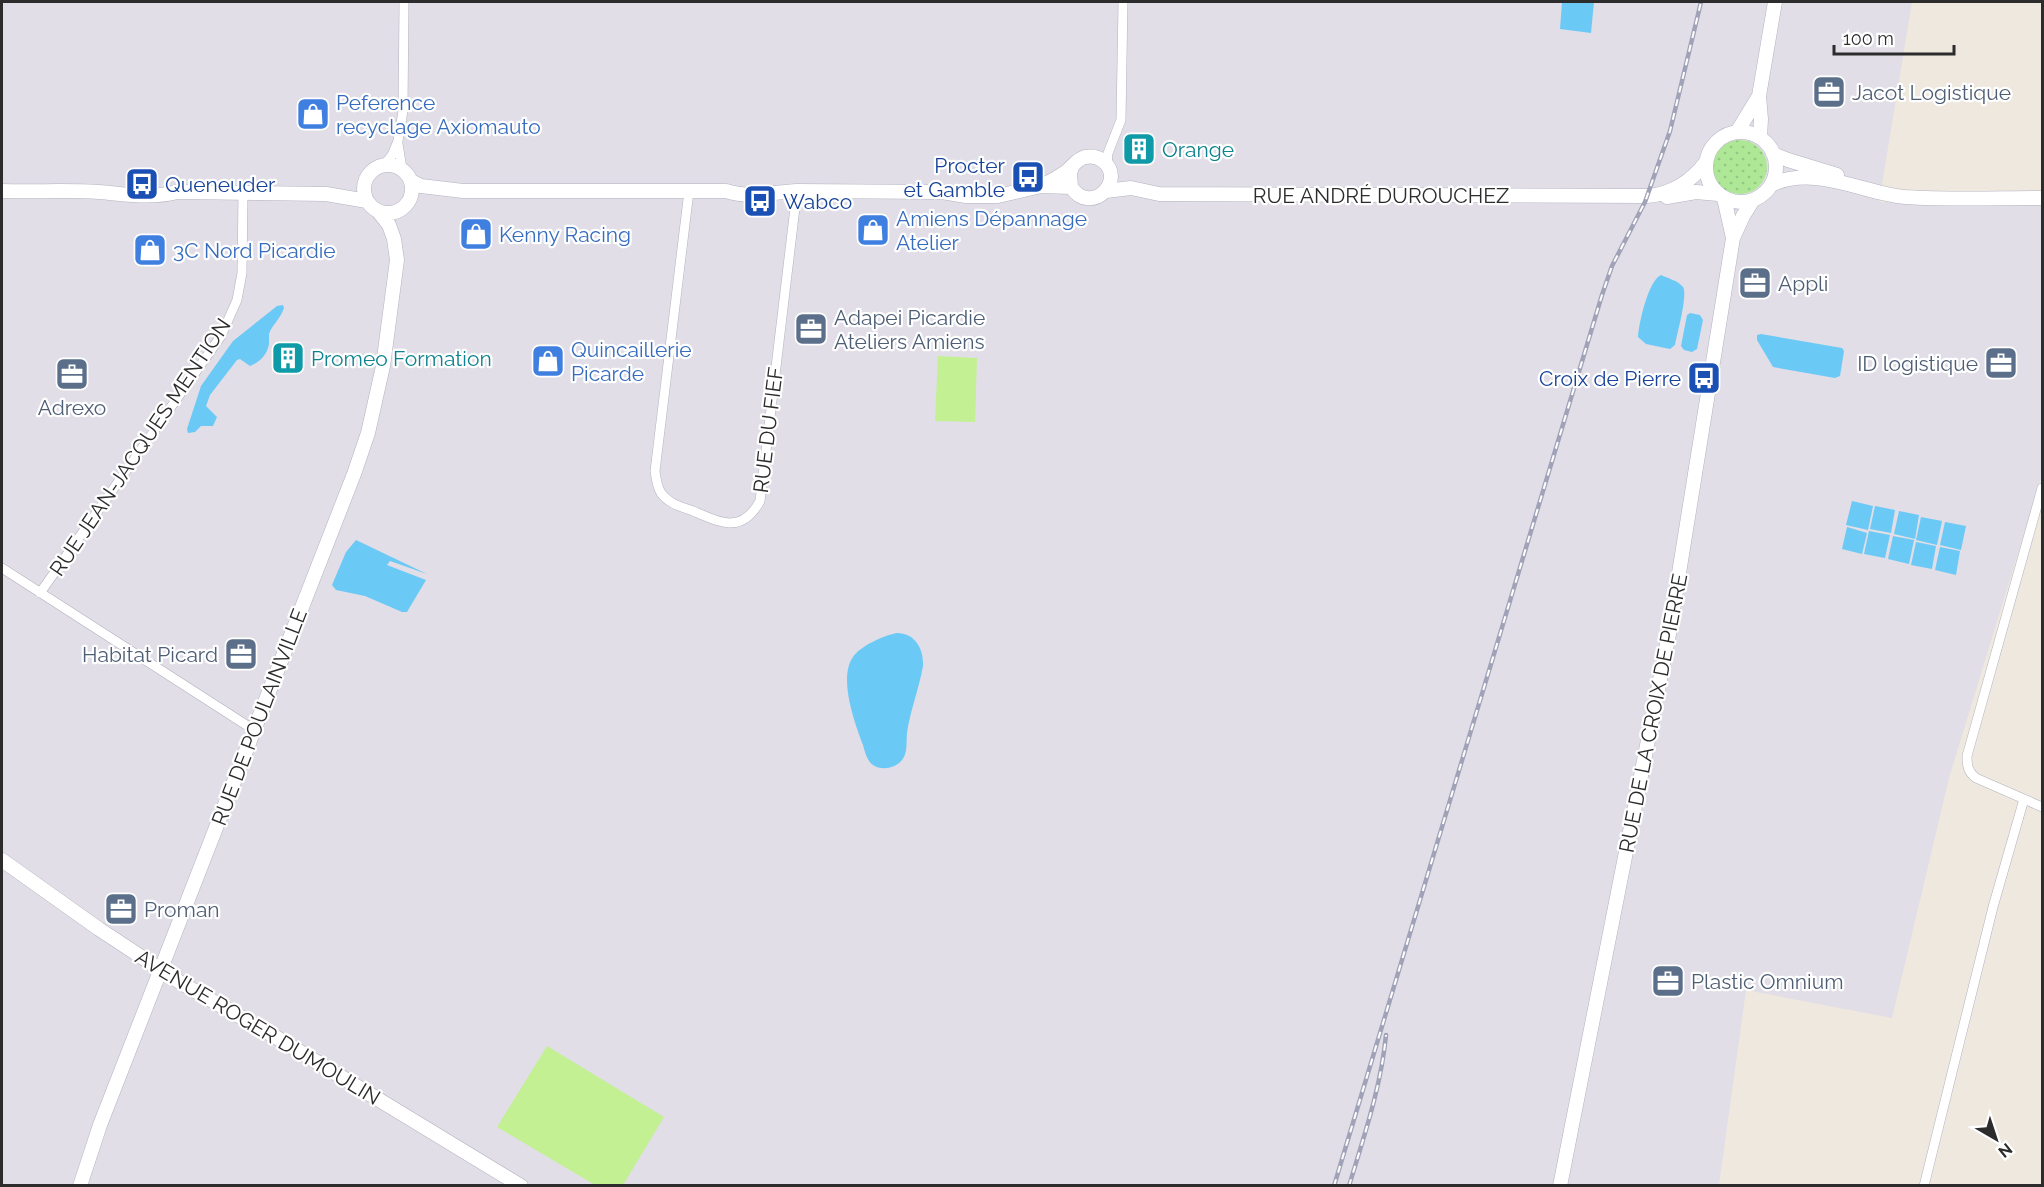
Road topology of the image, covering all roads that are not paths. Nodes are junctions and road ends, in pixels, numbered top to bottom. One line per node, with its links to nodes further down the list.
1 (405, 2): 8 (street)
2 (1123, 2): 6 (street)
3 (1775, 2): 4 (main road)
4 (1759, 96): 5 (main road); 7 (main road)
5 (1737, 132): 7 (main road); 11 (main road)
6 (1113, 137): 10 (street); 15 (street)
7 (1760, 137): 9 (main road)
8 (398, 141): 12 (street); 14 (street)
9 (1773, 154): 18 (main road); 20 (main road)
10 (1092, 157): 13 (main road); 15 (main road)
11 (1706, 162): 30 (main road, RUE ANDRÉ DUROUCHEZ); 31 (main road)
12 (384, 165): 14 (main road); 16 (main road)
13 (1072, 167): 19 (main road); 21 (main road)
14 (402, 169): 17 (main road)
15 (1109, 169): 22 (main road); 27 (main road)
16 (366, 178): 29 (main road); 34 (main road)
17 (411, 181): 24 (main road); 35 (main road)
18 (1771, 185): 20 (main road); 33 (main road)
19 (1041, 186): 21 (main road); 26 (main road)
20 (1857, 186): 32 (main road)
21 (1071, 187): 27 (main road)
22 (1131, 188): 27 (main road, RUE ANDRÉ DUROUCHEZ); 30 (main road, RUE ANDRÉ DUROUCHEZ)
23 (2, 191): 28 (main road)
24 (463, 191): 25 (main road); 35 (main road)
25 (689, 191): 26 (main road); 26 (street, RUE DU FIEF)
26 (797, 191)
27 (1106, 191)
28 (243, 193): 29 (main road); 41 (street, RUE JEAN-JACQUES MENTION)
29 (326, 194): 34 (main road)
30 (1656, 195): 31 (main road, RUE ANDRÉ DUROUCHEZ)
31 (1721, 196): 33 (main road); 37 (main road, RUE DE LA CROIX DE PIERRE)
32 (2043, 198)
33 (1753, 200): 37 (main road, RUE DE LA CROIX DE PIERRE)
34 (368, 201): 36 (main road)
35 (405, 205): 36 (main road); 38 (main road, RUE DE POULAINVILLE)
36 (378, 211): 38 (main road, RUE DE POULAINVILLE)
37 (1733, 238): 49 (main road, RUE DE LA CROIX DE PIERRE)
38 (394, 239): 42 (main road, RUE DE POULAINVILLE)
39 (2043, 488): 43 (street)
40 (2, 568): 41 (street, RUE JEAN-JACQUES MENTION)
41 (40, 593): 42 (street, RUE JEAN-JACQUES MENTION)
42 (255, 730): 46 (main road, RUE DE POULAINVILLE)
43 (2024, 799): 44 (street); 50 (street)
44 (2043, 807)
45 (2, 860): 46 (main road, AVENUE ROGER DUMOULIN)
46 (161, 969): 47 (main road, RUE DE POULAINVILLE); 48 (main road, AVENUE ROGER DUMOULIN)
47 (80, 1185)
48 (521, 1185)
49 (1560, 1185)
50 (1924, 1185)

